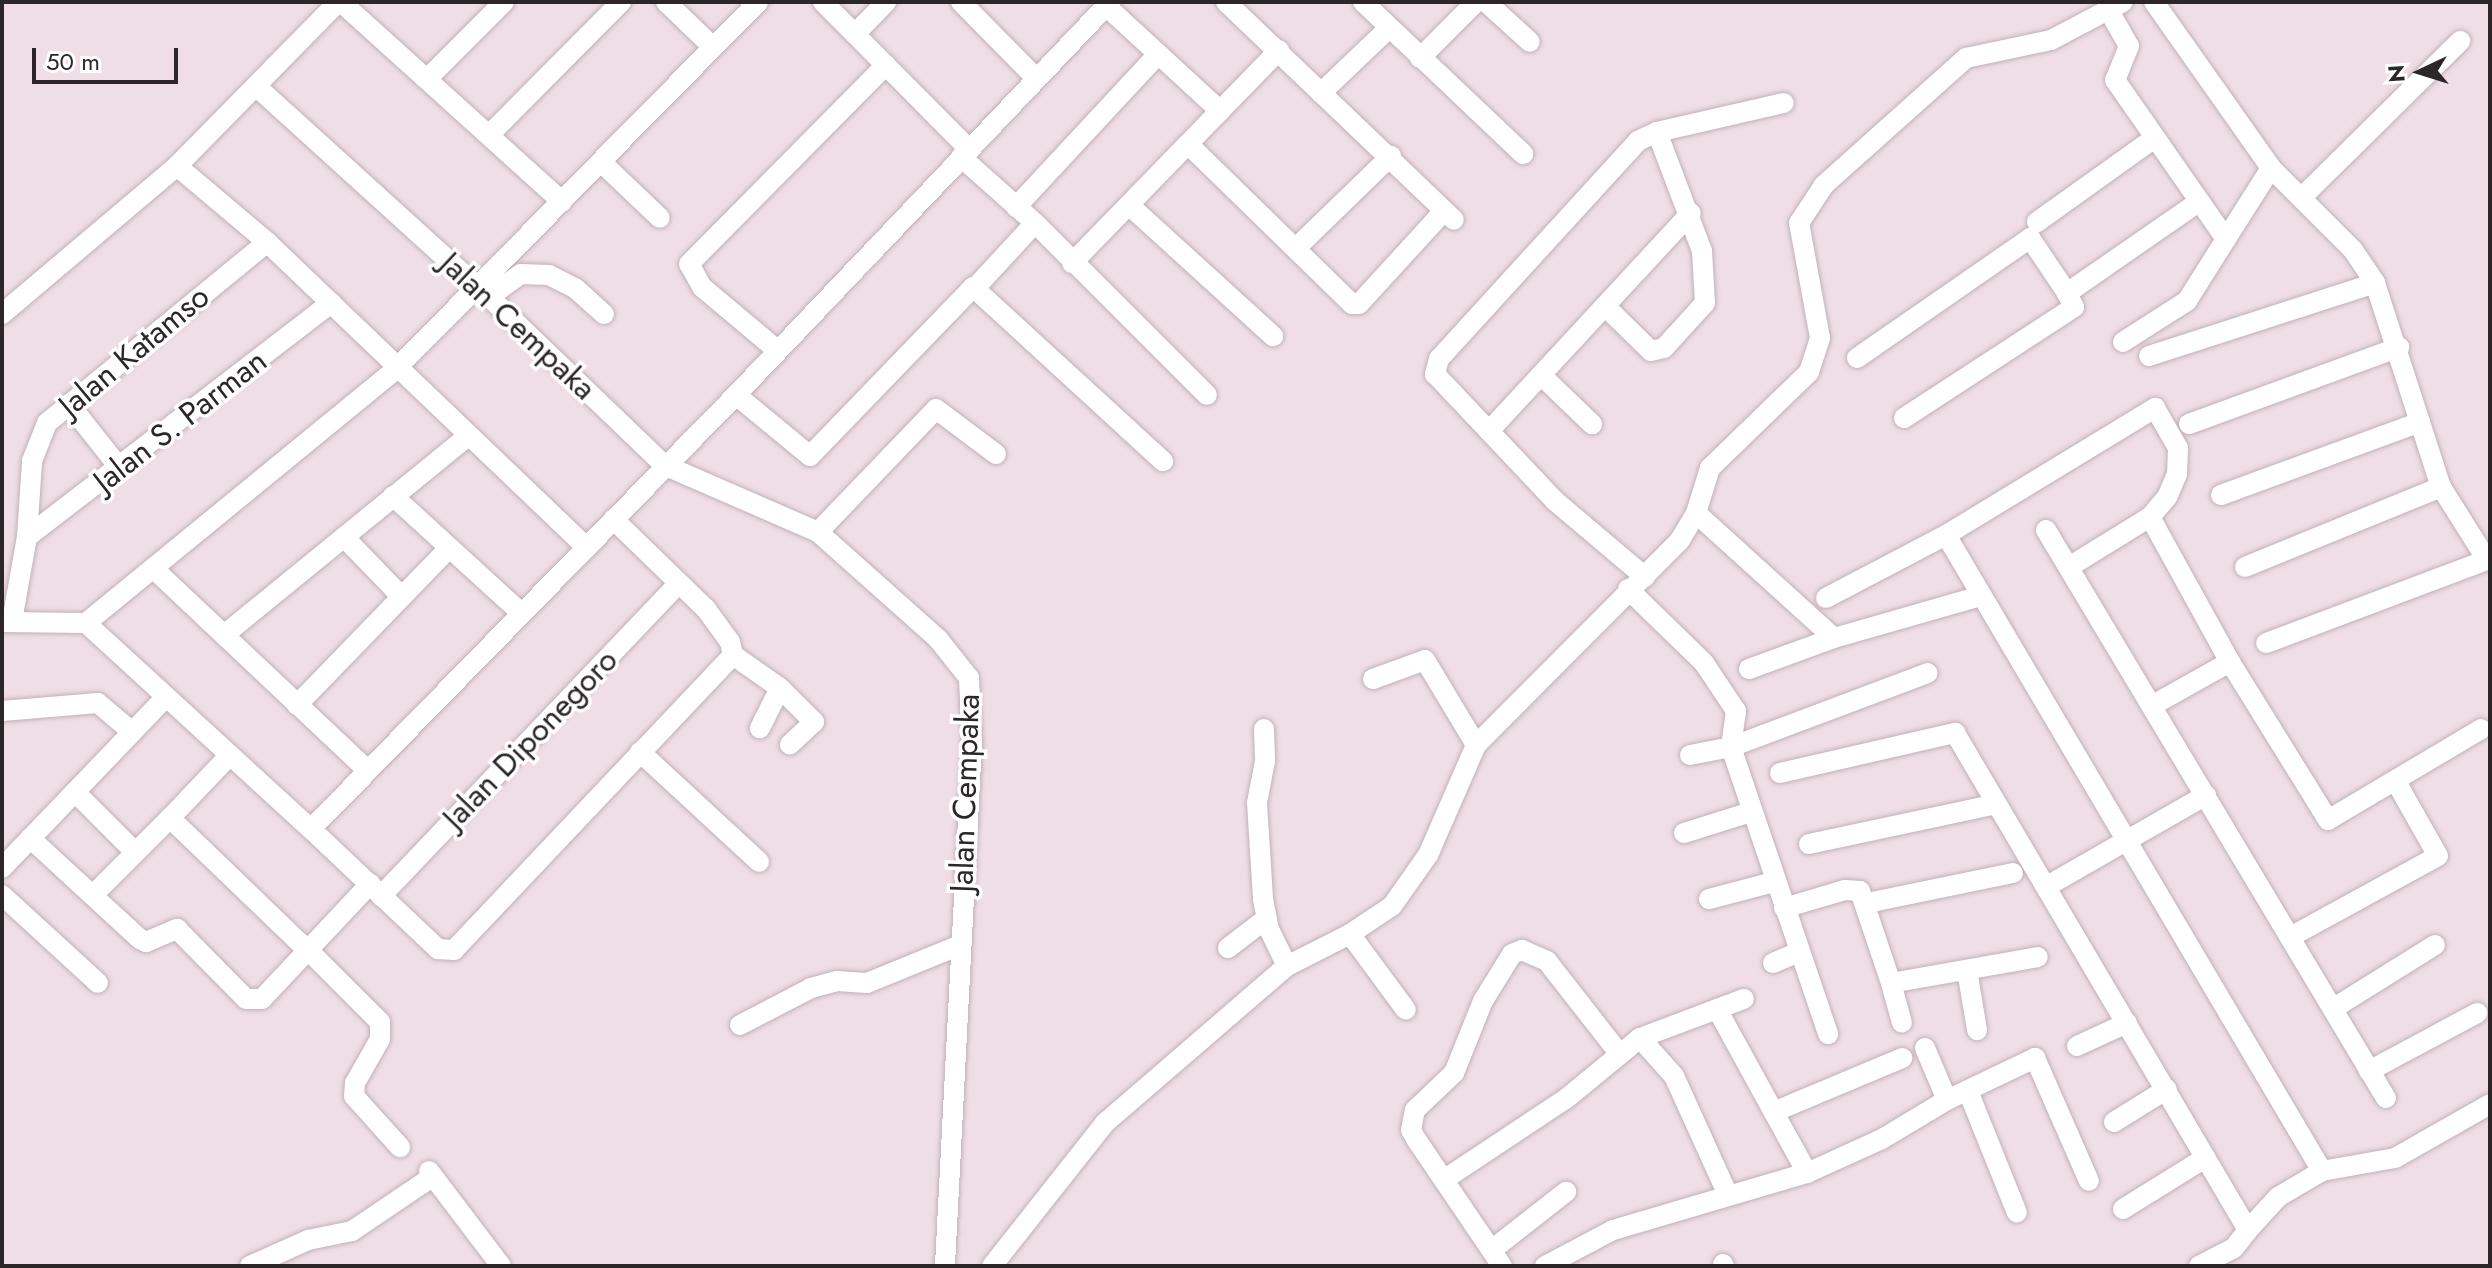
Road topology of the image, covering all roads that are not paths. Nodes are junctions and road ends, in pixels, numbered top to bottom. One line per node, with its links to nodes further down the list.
1 (340, 2): 25 (street); 27 (street)
2 (504, 2): 25 (street)
3 (621, 2): 32 (street)
4 (666, 2): 20 (street)
5 (758, 2): 20 (street)
6 (823, 2): 17 (street)
7 (886, 2): 17 (street)
8 (1226, 2): 21 (street)
9 (1363, 2): 16 (street)
10 (1476, 2): 23 (street)
11 (1486, 2): 19 (street)
12 (2154, 2): 40 (street)
13 (969, 4): 26 (street)
14 (1108, 4): 22 (street); 26 (street)
15 (2116, 6): 33 (street); 86 (street)
16 (1388, 29): 23 (street); 28 (street)
17 (855, 34): 24 (street)
18 (2460, 41): 41 (street)
19 (1530, 42)
20 (713, 47): 38 (street)
21 (1279, 50): 28 (street); 30 (street)
22 (1158, 54): 30 (street); 45 (street)
23 (1420, 58): 36 (street)
24 (886, 65): 35 (street); 65 (street)
25 (429, 77): 32 (street)
26 (1036, 78): 35 (street)
27 (257, 87): 39 (street); 56 (street, Jalan Cempaka)
28 (1321, 93): 37 (street)
29 (1784, 103): 31 (street)
30 (1220, 111): 34 (street)
31 (1657, 132): 46 (street); 77 (street)
32 (490, 134): 42 (street)
33 (2153, 139): 43 (street); 48 (street)
34 (1188, 144): 44 (street); 52 (street)
35 (965, 153): 45 (street); 65 (street)
36 (1523, 154)
37 (1391, 156): 52 (street); 52 (street)
38 (601, 162): 42 (street); 47 (street)
39 (177, 166): 51 (street); 60 (street)
40 (2271, 168): 41 (street); 50 (street)
41 (2303, 196): 54 (street)
42 (562, 202): 56 (street)
43 (2197, 203): 50 (street); 57 (street)
44 (1129, 205): 53 (street); 62 (street)
45 (1016, 207): 49 (street)
46 (1691, 213): 59 (street); 59 (street)
47 (660, 218)
48 (2037, 222)
49 (1035, 223): 53 (street); 55 (street)
50 (2226, 239): 63 (street)
51 (267, 242): 58 (street); 72 (street, Jalan Katamso)
52 (1297, 247)
53 (1072, 263): 71 (street)
54 (2375, 283): 64 (street); 66 (street)
55 (975, 288): 70 (street); 80 (street)
56 (483, 292): 61 (street); 68 (street); 81 (street, Jalan Cempaka)
57 (2067, 293): 67 (street); 73 (street)
58 (331, 303): 68 (street); 82 (street, Jalan S. Parman)
59 (1605, 306): 69 (street)
60 (2, 314)
61 (604, 314)
62 (1273, 336)
63 (2123, 342)
64 (2399, 347): 74 (street); 76 (street)
65 (777, 350): 70 (street)
66 (2149, 356)
67 (1857, 358)
68 (395, 370): 78 (street); 98 (street)
69 (1541, 375): 75 (street); 77 (street)
70 (736, 395): 81 (street)
71 (1207, 395)
72 (69, 404): 82 (street); 92 (street, Jalan Katamso)
73 (1904, 418)
74 (2420, 422): 83 (street); 84 (street)
75 (1592, 424)
76 (2189, 424)
77 (1489, 431): 99 (street)
78 (467, 437): 85 (street); 94 (street)
79 (996, 454): 90 (street)
80 (1163, 461)
81 (664, 465): 88 (street); 90 (street, Jalan Cempaka)
82 (119, 467): 92 (street, Jalan S. Parman)
83 (2441, 487): 97 (street); 110 (street)
84 (2221, 495)
85 (393, 496): 93 (street); 95 (street)
86 (1696, 513): 99 (street); 109 (street)
87 (2150, 517): 91 (street); 96 (street); 112 (street)
88 (613, 519): 94 (street); 100 (street)
89 (2046, 530): 96 (street)
90 (818, 532): 159 (street, Jalan Cempaka)
91 (1946, 535): 102 (street); 104 (street)
92 (27, 537): 106 (street, Jalan Katamso)
93 (344, 537): 103 (street); 108 (street)
94 (586, 547): 105 (street)
95 (449, 548): 103 (street); 105 (street)
96 (2069, 567): 119 (street)
97 (2245, 567)
98 (155, 570): 107 (street); 108 (street)
99 (1645, 577): 101 (street)
100 (679, 583): 111 (street); 150 (street, Jalan Diponegoro)
101 (1628, 589): 126 (street); 127 (street)
102 (1980, 596): 109 (street); 142 (street)
103 (402, 597): 118 (street)
104 (1826, 598)
105 (521, 613): 131 (street)
106 (7, 621): 107 (street)
107 (86, 623): 117 (street)
108 (224, 635): 118 (street)
109 (1834, 638): 113 (street)
110 (2266, 643)
111 (733, 655): 116 (street); 128 (street)
112 (2230, 662): 119 (street); 133 (street)
113 (1749, 669)
114 (1928, 673): 127 (street)
115 (1373, 679): 126 (street)
116 (780, 688): 121 (street); 125 (street)
117 (166, 697): 124 (street); 130 (street)
118 (297, 705): 131 (street)
119 (2153, 705): 135 (street)
120 (2, 711): 124 (street)
121 (760, 728)
122 (1264, 729): 156 (street)
123 (2481, 729): 133 (street)
124 (132, 732): 134 (street)
125 (790, 744)
126 (1476, 745): 157 (street)
127 (1731, 747): 129 (street); 137 (street)
128 (640, 752): 145 (street); 150 (street)
129 (1690, 755)
130 (229, 756): 138 (street); 139 (street)
131 (366, 769): 139 (street)
132 (1780, 773): 136 (street)
133 (2395, 780): 158 (street)
134 (75, 792): 141 (street); 144 (street)
135 (2206, 795): 142 (street); 158 (street)
136 (1997, 804): 143 (street); 149 (street)
137 (1751, 812): 140 (street); 148 (street)
138 (170, 818): 144 (street); 162 (street)
139 (311, 829): 150 (street)
140 (1684, 833)
141 (30, 838): 146 (street); 152 (street)
142 (2126, 841): 149 (street); 195 (street)
143 (1809, 844)
144 (135, 852): 152 (street)
145 (759, 862)
146 (2, 868)
147 (2013, 873): 154 (street)
148 (1774, 882): 153 (street); 155 (street)
149 (2049, 885): 176 (street)
150 (376, 890): 162 (street, Jalan Diponegoro)
151 (2, 895): 168 (street)
152 (93, 895): 162 (street, Jalan Diponegoro)
153 (1709, 899)
154 (1867, 903): 155 (street); 169 (street)
155 (1784, 908): 163 (street)
156 (1267, 918): 161 (street); 166 (street)
157 (1350, 934): 166 (street); 173 (street)
158 (2292, 936): 171 (street)
159 (960, 945): 177 (street); 207 (street, Jalan Cempaka)
160 (2435, 945): 171 (street)
161 (1228, 948)
162 (308, 950): 193 (street)
163 (1799, 952): 165 (street); 179 (street)
164 (2038, 957): 167 (street)
165 (1773, 963)
166 (1287, 966): 208 (street)
167 (1967, 970): 169 (street); 178 (street)
168 (98, 983)
169 (1891, 983): 175 (street)
170 (1744, 999): 172 (street)
171 (2334, 1008): 185 (street)
172 (1717, 1009): 180 (street); 191 (street)
173 (1406, 1010)
174 (2477, 1013): 185 (street)
175 (1902, 1023)
176 (2127, 1023): 181 (street); 186 (street)
177 (740, 1025)
178 (1977, 1030)
179 (1828, 1034)
180 (1640, 1038): 183 (street); 200 (street)
181 (2077, 1046)
182 (1925, 1048): 189 (street)
183 (1618, 1052): 197 (street); 197 (street)
184 (1902, 1058): 191 (street)
185 (2369, 1071): 188 (street)
186 (2167, 1089): 192 (street); 194 (street)
187 (1968, 1091): 189 (street); 198 (street); 202 (street)
188 (2386, 1098)
189 (1947, 1100): 196 (street)
190 (2490, 1104): 195 (street)
191 (1776, 1111): 196 (street)
192 (2114, 1122)
193 (400, 1147)
194 (2205, 1158): 201 (street); 203 (street)
195 (2322, 1171): 203 (street)
196 (1807, 1173): 200 (street)
197 (1445, 1179): 204 (street)
198 (2089, 1181)
199 (1566, 1192): 204 (street)
200 (1727, 1193): 209 (street)
201 (2123, 1209)
202 (2017, 1213)
203 (2248, 1230): 210 (street)
204 (1498, 1258)
205 (250, 1266): 206 (street)
206 (501, 1266)
207 (945, 1266)
208 (992, 1266)
209 (1545, 1266)
210 (2199, 1266)

